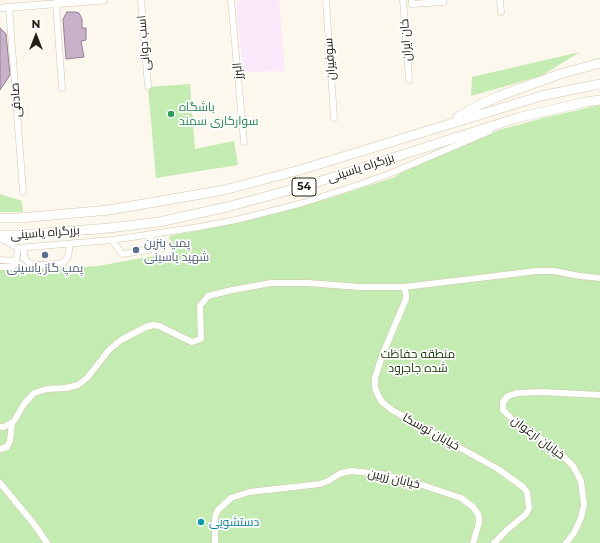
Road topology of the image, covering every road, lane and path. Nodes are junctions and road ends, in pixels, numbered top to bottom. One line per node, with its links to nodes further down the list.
1 (104, 0): 9 (main road)
2 (141, 0): 18 (lane, اسب دوانی)
3 (231, 0): 24 (lane, البرز)
4 (326, 0): 21 (lane, سوفیران)
5 (403, 0): 16 (lane, خان ایران)
6 (412, 0): 7 (lane)
7 (443, 0)
8 (500, 0): 12 (lane)
9 (56, 4): 11 (main road); 19 (lane)
10 (0, 8): 11 (main road)
11 (9, 8): 25 (lane, صادقی)
12 (501, 12)
13 (600, 60): 15 (lane)
14 (600, 63): 15 (highway)
15 (560, 74): 23 (highway)
16 (410, 80)
17 (600, 84): 23 (highway, بزرگراه یاسینی / 54)
18 (148, 86)
19 (62, 88)
20 (600, 100): 22 (highway, بزرگراه یاسینی / 54)
21 (334, 118)
22 (518, 118): 27 (lane); 28 (highway, بزرگراه یاسینی / 54)
23 (444, 125): 26 (highway, بزرگراه یاسینی / 54)
24 (244, 142)
25 (23, 192)
26 (0, 218)
27 (151, 235): 29 (lane); 29 (lane)
28 (0, 237): 31 (lane)
29 (112, 240): 30 (lane)
30 (70, 244): 31 (lane); 31 (lane)
31 (21, 248): 33 (lane)
32 (0, 260): 33 (lane)
33 (16, 262): 34 (lane)
34 (0, 267)
35 (600, 278): 36 (lane)
36 (404, 288): 38 (lane); 45 (lane, خیابان توسکا)
37 (600, 395): 46 (lane, خیابان ارغوان)
38 (12, 423): 39 (lane); 40 (lane)
39 (0, 427)
40 (0, 448)
41 (0, 483): 42 (lane)
42 (47, 543)
43 (216, 543): 44 (lane, خیابان زربین)
44 (473, 543)
45 (494, 543)
46 (566, 543)

